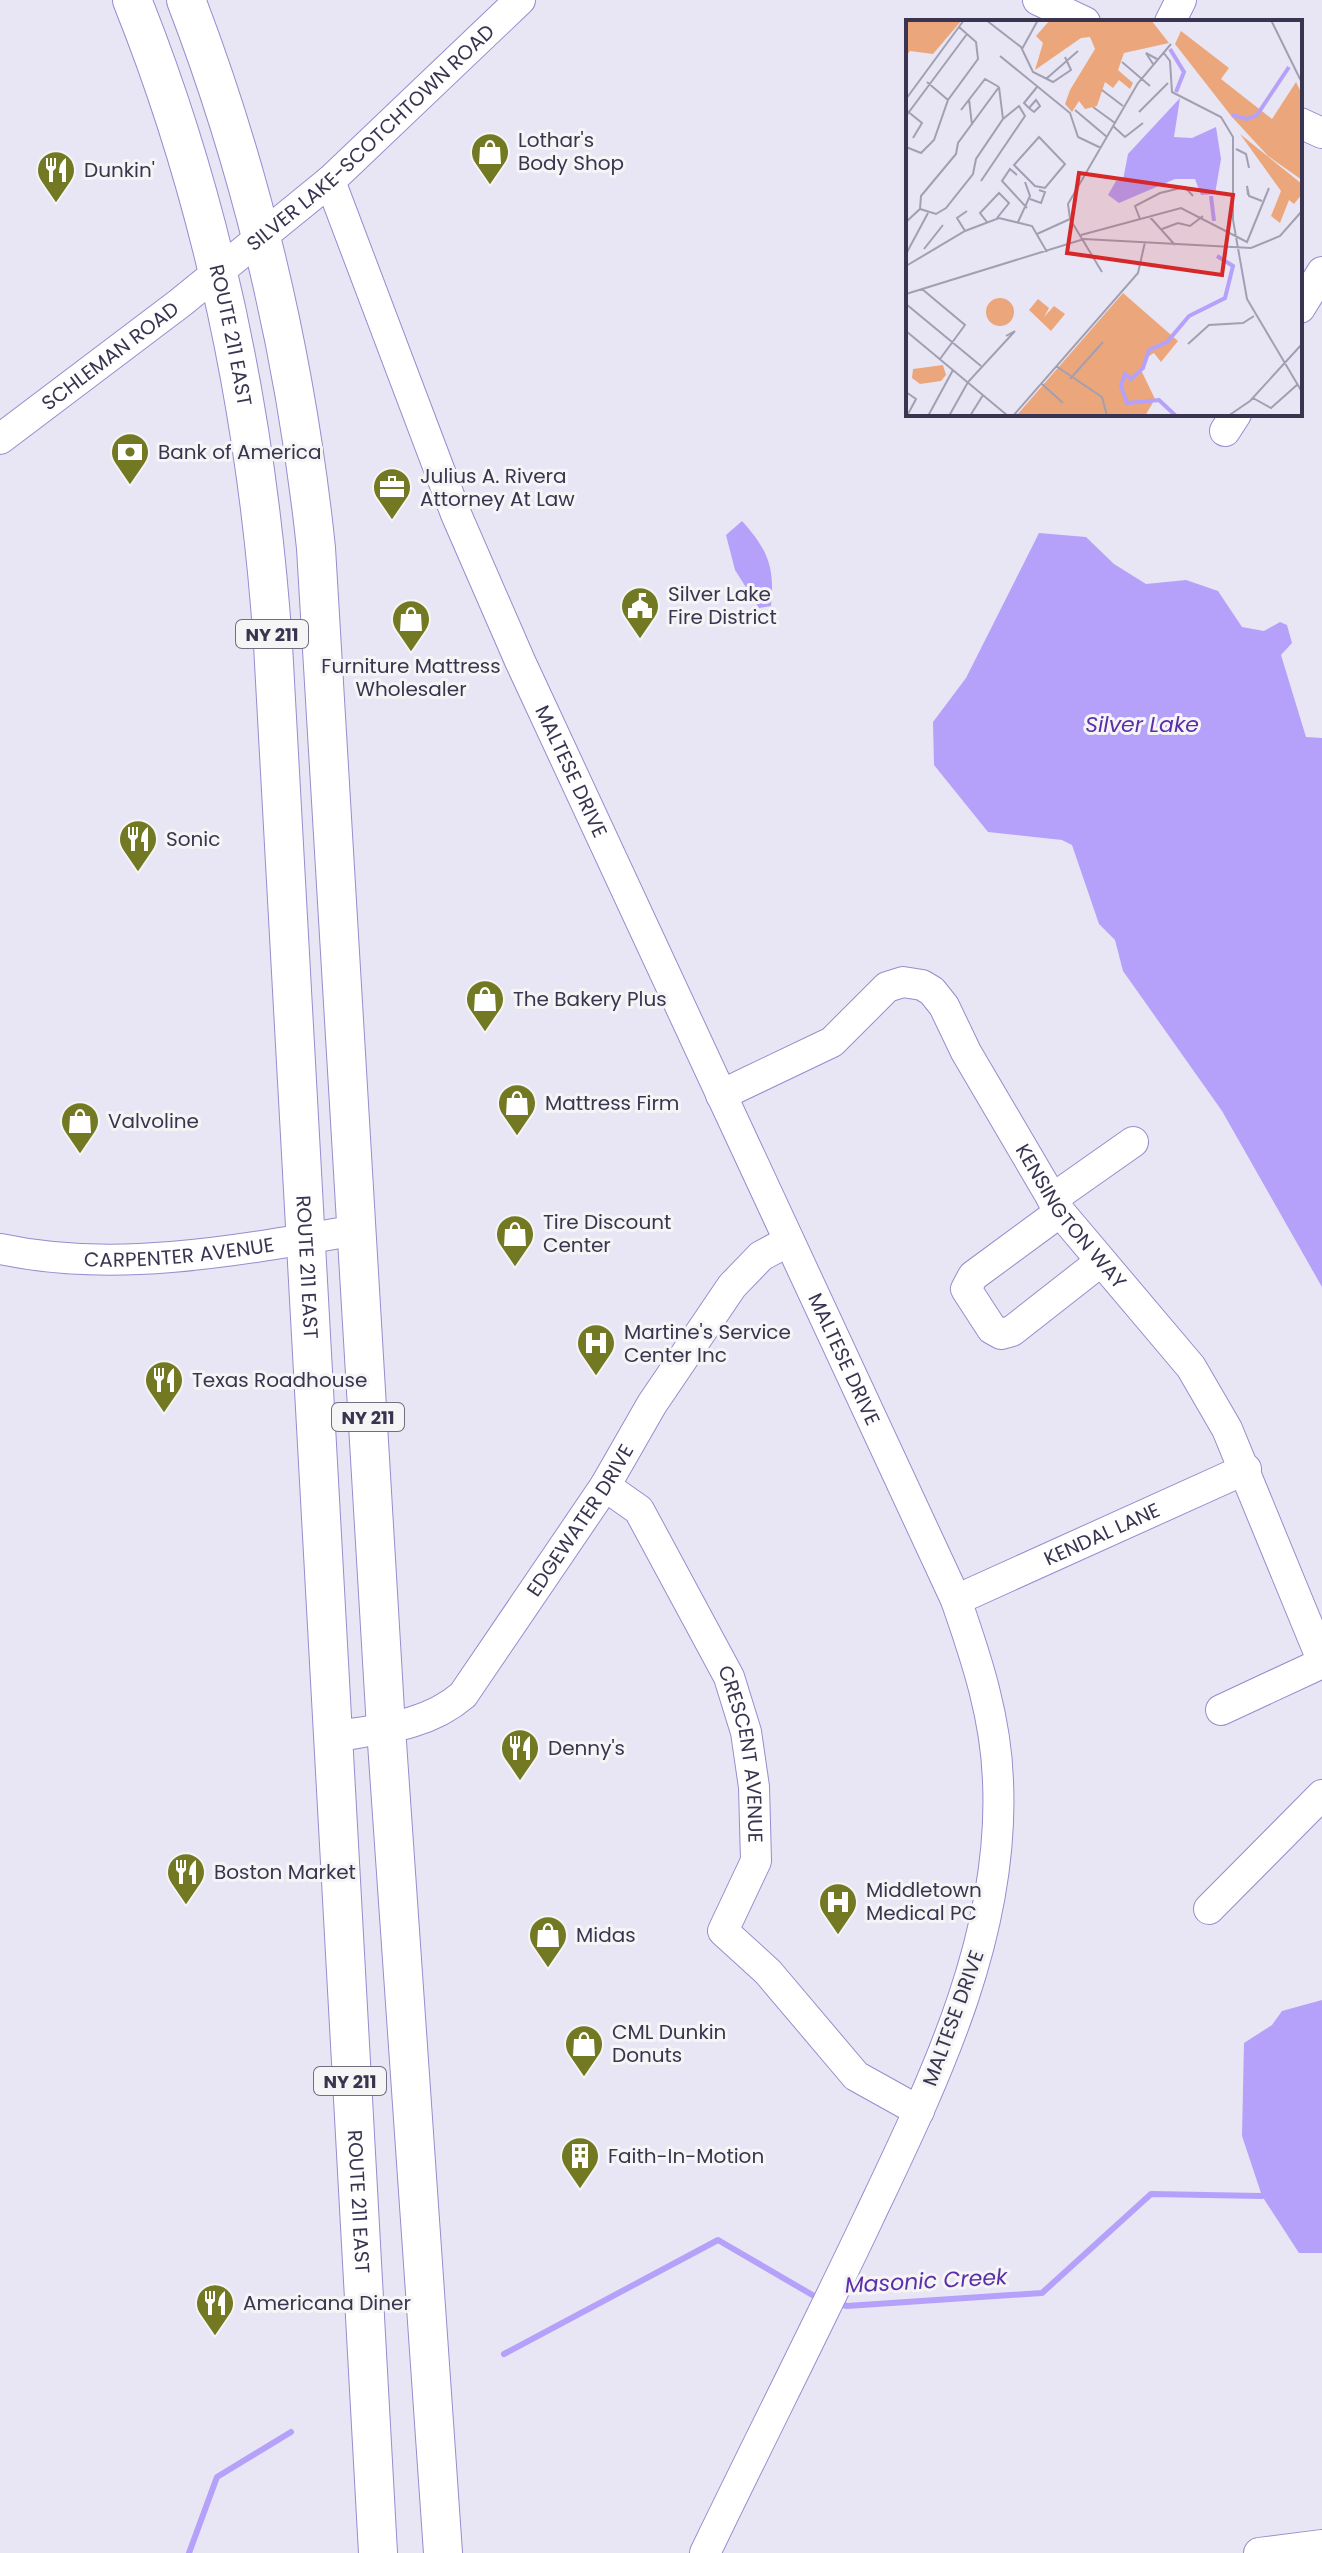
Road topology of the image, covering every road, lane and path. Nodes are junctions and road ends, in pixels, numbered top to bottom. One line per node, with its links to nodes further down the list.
1 (132, 0): 12 (main road, ROUTE 211 EAST / NY 211)
2 (186, 0): 11 (main road, NY 211)
3 (520, 0): 10 (street, SILVER LAKE-SCOTCHTOWN ROAD)
4 (1038, 0): 6 (street)
5 (1181, 0): 7 (street)
6 (1081, 20)
7 (1171, 20)
8 (1302, 124): 9 (street)
9 (1322, 133)
10 (330, 181): 11 (street, SILVER LAKE-SCOTCHTOWN ROAD); 16 (street, MALTESE DRIVE)
11 (262, 235): 12 (street, SILVER LAKE-SCOTCHTOWN ROAD); 19 (main road, NY 211)
12 (219, 271): 15 (street, SCHLEMAN ROAD); 20 (main road, ROUTE 211 EAST / NY 211)
13 (1322, 272): 14 (street)
14 (1302, 305)
15 (0, 439)
16 (721, 1095): 18 (street, KENSINGTON WAY); 21 (street, MALTESE DRIVE)
17 (1133, 1142): 18 (street)
18 (1056, 1206): 23 (street, KENSINGTON WAY); 23 (street)
19 (357, 1230): 20 (street, CARPENTER AVENUE); 29 (main road, NY 211)
20 (305, 1239): 22 (street, CARPENTER AVENUE); 30 (main road, ROUTE 211 EAST / NY 211)
21 (789, 1241): 25 (street, EDGEWATER DRIVE); 26 (street, MALTESE DRIVE)
22 (0, 1249)
23 (1100, 1262): 24 (street, KENSINGTON WAY)
24 (1246, 1469): 26 (street, KENDAL LANE); 27 (street, KENSINGTON WAY)
25 (605, 1486): 29 (street, EDGEWATER DRIVE); 33 (street, CRESCENT AVENUE)
26 (956, 1600): 33 (street, MALTESE DRIVE)
27 (1322, 1661): 28 (street)
28 (1221, 1710)
29 (386, 1728): 30 (street, EDGEWATER DRIVE); 36 (main road, NY 211)
30 (332, 1737): 35 (main road, ROUTE 211 EAST / NY 211)
31 (1322, 1795): 32 (street)
32 (1209, 1909)
33 (919, 2111): 37 (street, MALTESE DRIVE)
34 (1322, 2545): 38 (street)
35 (378, 2553)
36 (443, 2553)
37 (705, 2553)
38 (1259, 2553)

